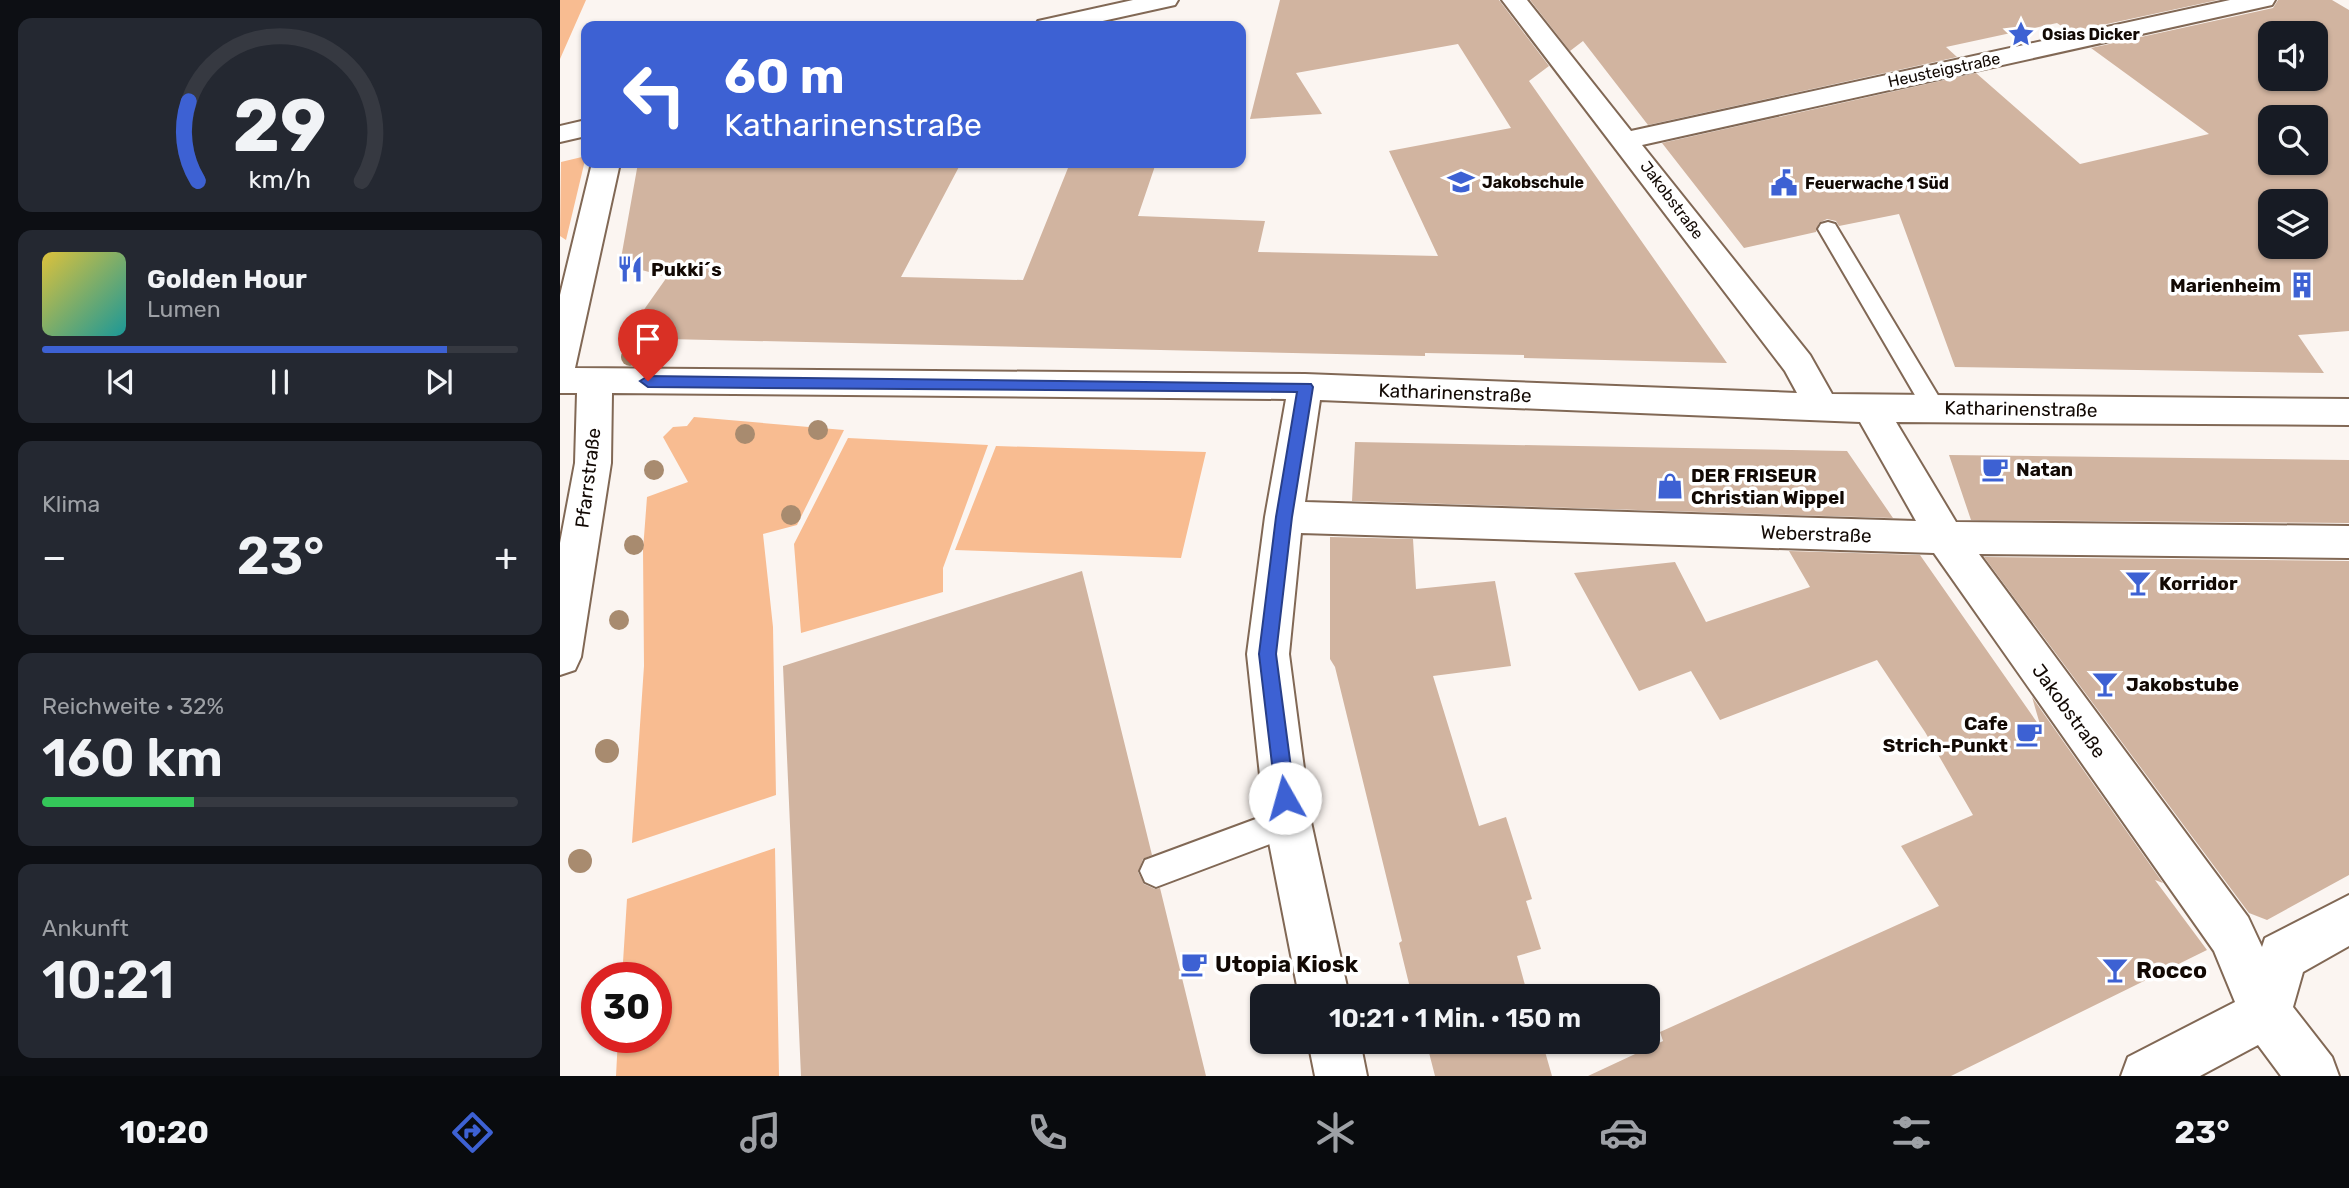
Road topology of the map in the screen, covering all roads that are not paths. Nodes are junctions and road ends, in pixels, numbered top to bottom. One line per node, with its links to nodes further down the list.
1 (1167, 0): 4 (street)
2 (1514, 0): 7 (street, Jakobstraße)
3 (2263, 0): 7 (street, Heusteigstraße)
4 (1070, 21)
5 (581, 129): 6 (street)
6 (560, 134)
7 (1624, 141): 14 (street, Jakobstraße)
8 (604, 168): 10 (street)
9 (1828, 229): 16 (lane)
10 (568, 280): 11 (street)
11 (560, 365)
12 (577, 381): 13 (street, Katharinenstraße); 18 (street, Pfarrstraße)
13 (1306, 387): 14 (street, Katharinenstraße); 19 (street)
14 (1821, 406): 15 (street, Katharinenstraße)
15 (1870, 408): 16 (street, Katharinenstraße); 20 (street, Jakobstraße)
16 (1934, 408): 17 (street, Katharinenstraße)
17 (2349, 412)
18 (576, 467): 22 (street, Pfarrstraße)
19 (1284, 517): 20 (street, Weberstraße); 23 (street)
20 (1945, 538): 21 (street, Weberstraße); 27 (street, Jakobstraße)
21 (2349, 542)
22 (560, 657)
23 (1288, 822): 24 (lane); 26 (street)
24 (1156, 872)
25 (2349, 919): 27 (street)
26 (1322, 984)
27 (2266, 1013): 30 (street); 31 (street, Jakobstraße)
28 (1337, 1054): 29 (street)
29 (1341, 1076)
30 (2147, 1076)
31 (2313, 1076)

